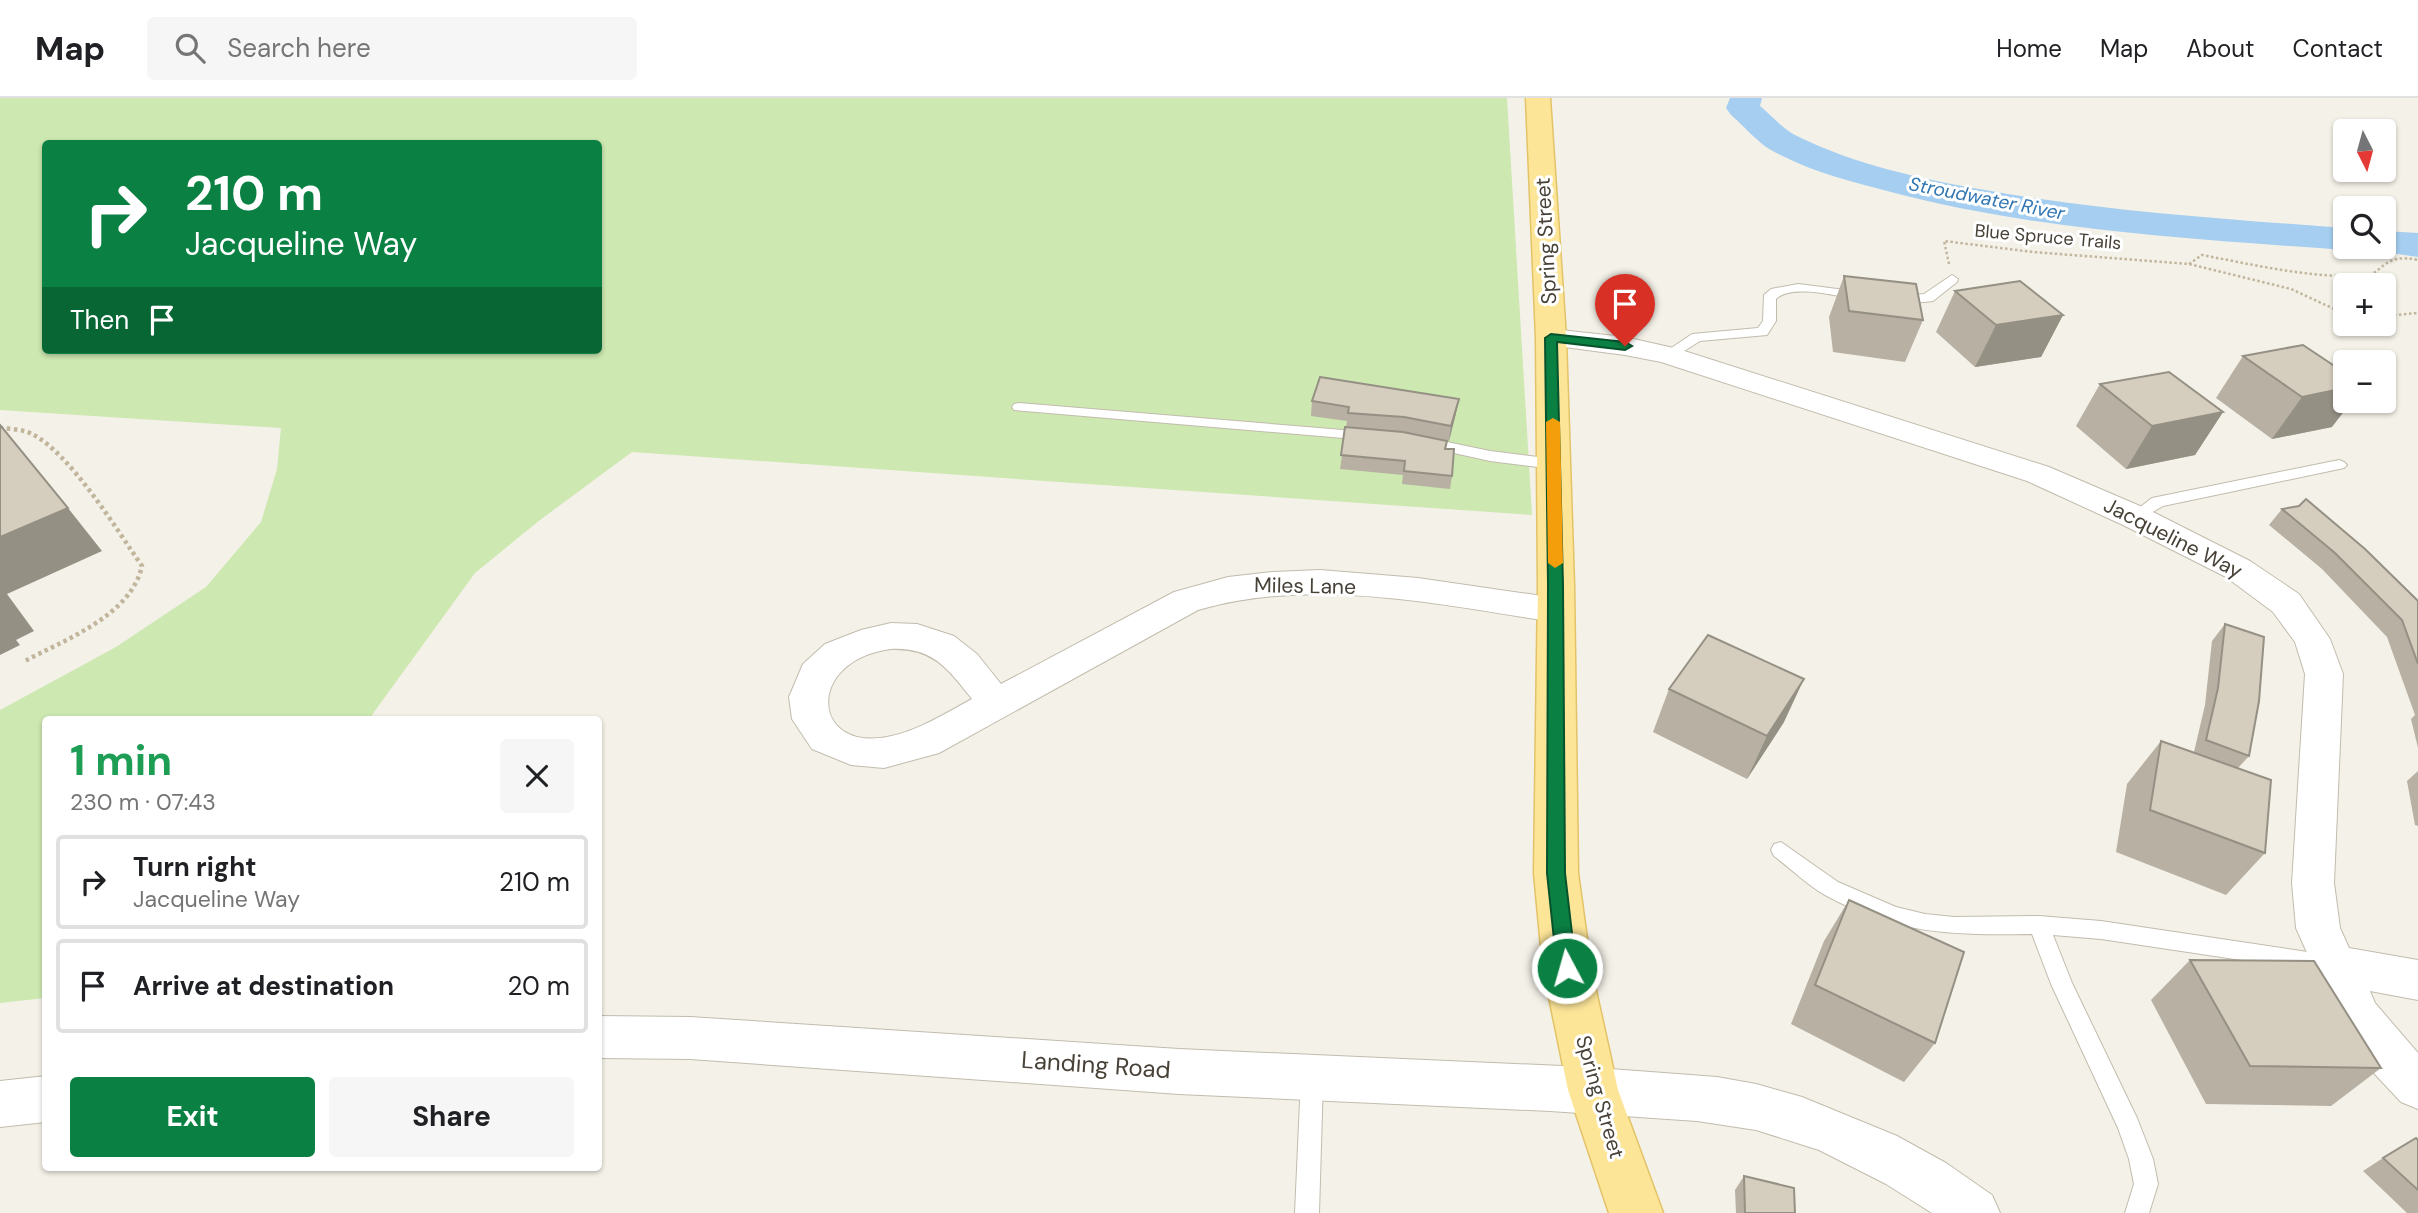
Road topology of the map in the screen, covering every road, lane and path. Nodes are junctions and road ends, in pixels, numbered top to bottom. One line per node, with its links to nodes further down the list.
1 (1538, 98): 8 (main road, Spring Street)
2 (2418, 260): 3 (path, Blue Spruce Trails)
3 (2189, 264): 4 (path, Blue Spruce Trails); 5 (path, Blue Spruce Trails)
4 (1952, 279): 9 (lane)
5 (2333, 308)
6 (2418, 313): 7 (path)
7 (2396, 315)
8 (1551, 338): 9 (street, Jacqueline Way); 14 (main road, Spring Street)
9 (1668, 355): 16 (street, Jacqueline Way)
10 (1019, 407): 12 (lane)
11 (0, 428): 18 (path)
12 (1377, 437)
13 (1412, 440): 14 (lane)
14 (1554, 464): 17 (main road, Spring Street)
15 (2339, 465): 16 (lane)
16 (2135, 517): 22 (street, Jacqueline Way)
17 (1556, 610): 19 (street, Miles Lane); 27 (main road, Spring Street)
18 (23, 662)
19 (996, 703): 19 (street, Miles Lane)
20 (1781, 850): 21 (lane)
21 (2039, 925): 22 (lane); 33 (lane)
22 (2334, 965): 23 (street); 26 (street, Jacqueline Way)
23 (2418, 980)
24 (602, 1037): 25 (street, Landing Road)
25 (1312, 1079): 27 (street, Landing Road); 30 (lane)
26 (2418, 1086)
27 (1593, 1090): 31 (main road, Spring Street); 32 (street, Landing Road)
28 (42, 1099): 29 (street)
29 (0, 1104)
30 (1307, 1213)
31 (1636, 1213)
32 (1974, 1213)
33 (2137, 1213)

